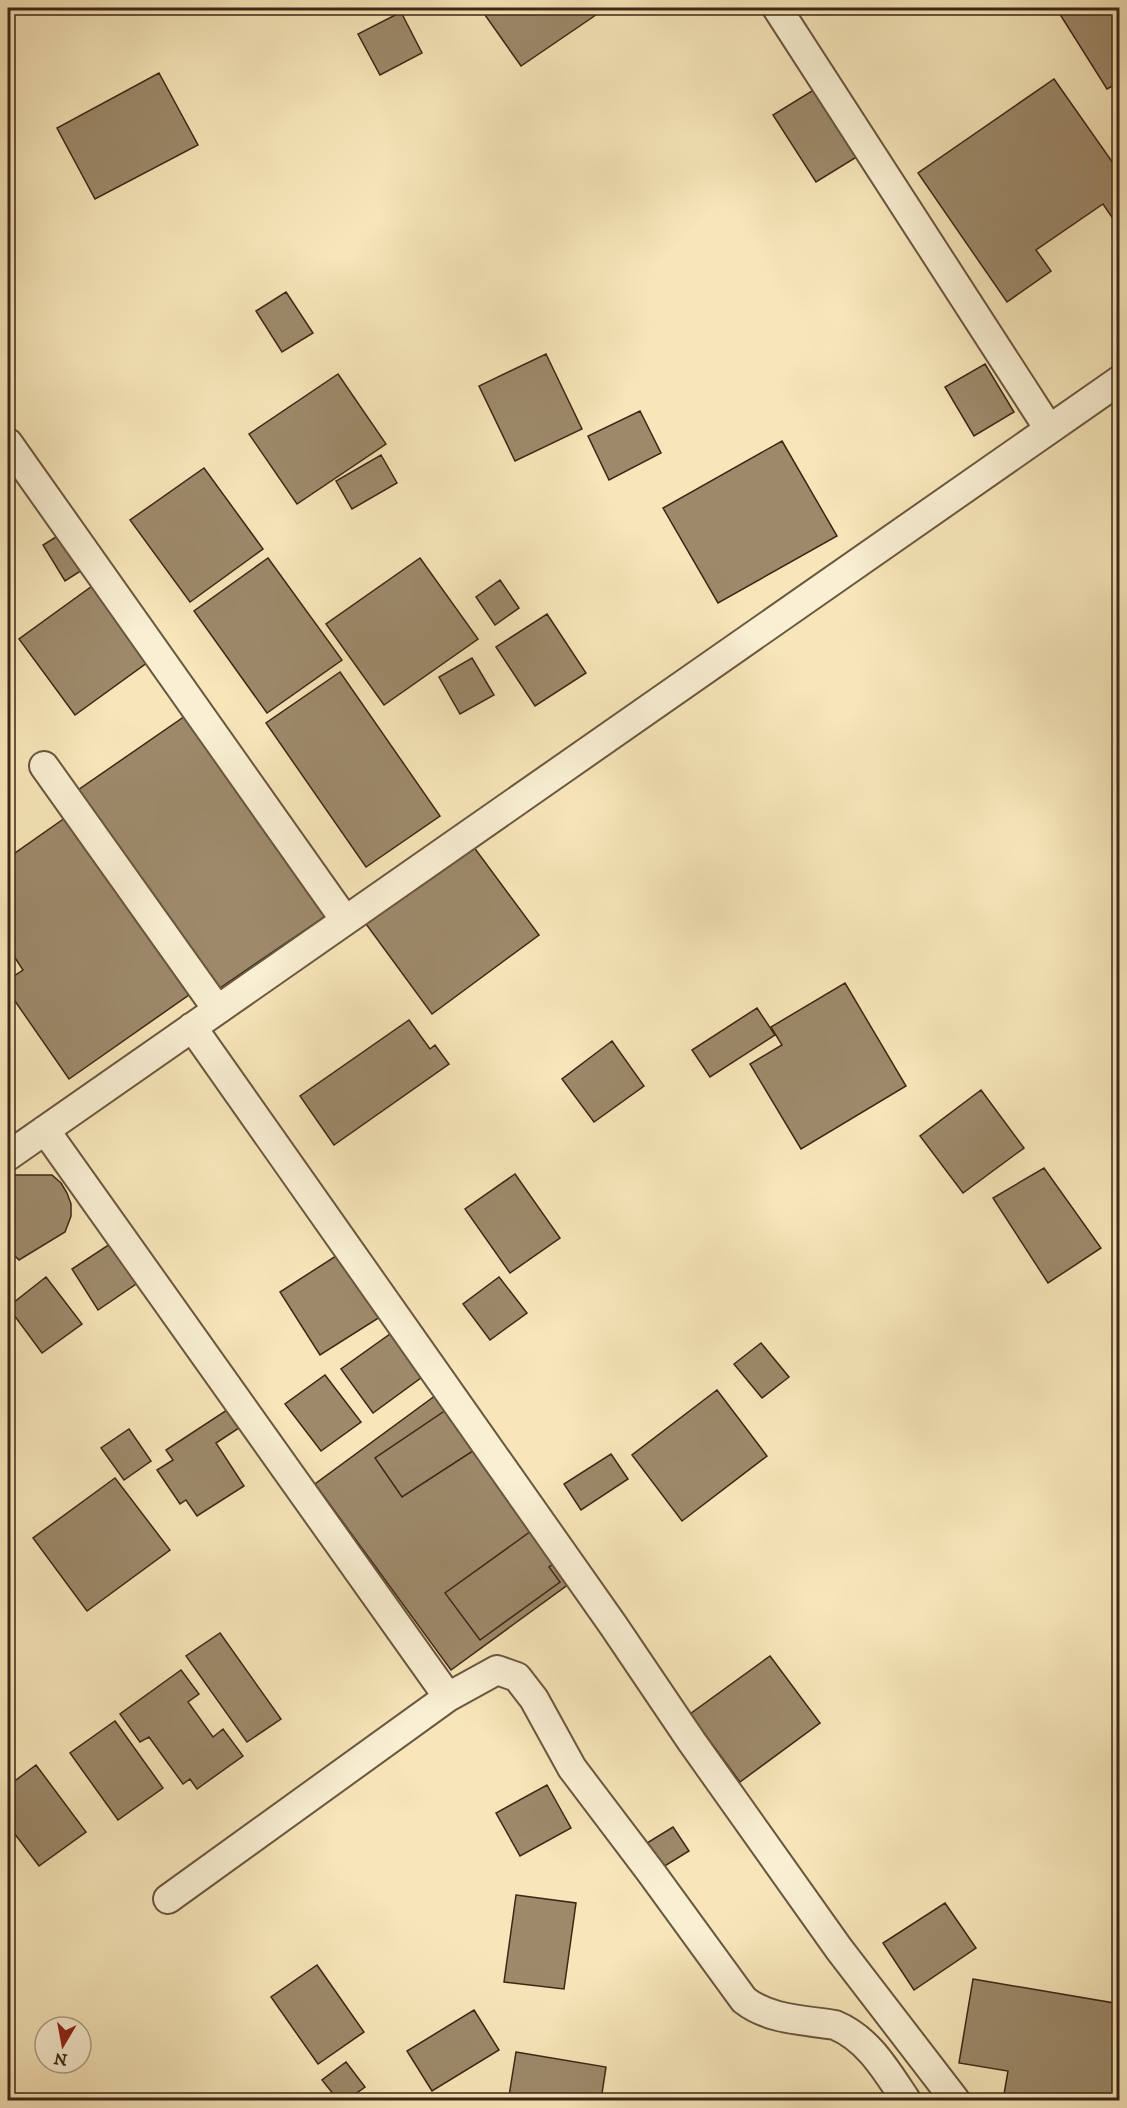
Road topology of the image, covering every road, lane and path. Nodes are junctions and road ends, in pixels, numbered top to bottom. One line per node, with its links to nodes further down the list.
1 (777, 8): 3 (street)
2 (1119, 380): 3 (street)
3 (1049, 429): 6 (street)
4 (8, 443): 6 (street)
5 (44, 766): 7 (street)
6 (345, 920): 7 (street)
7 (217, 1009): 8 (street)
8 (192, 1027): 9 (street); 14 (street)
9 (45, 1130): 10 (street); 11 (street)
10 (8, 1156)
11 (448, 1697): 12 (street); 13 (street)
12 (168, 1899)
13 (906, 2100)
14 (954, 2100)

